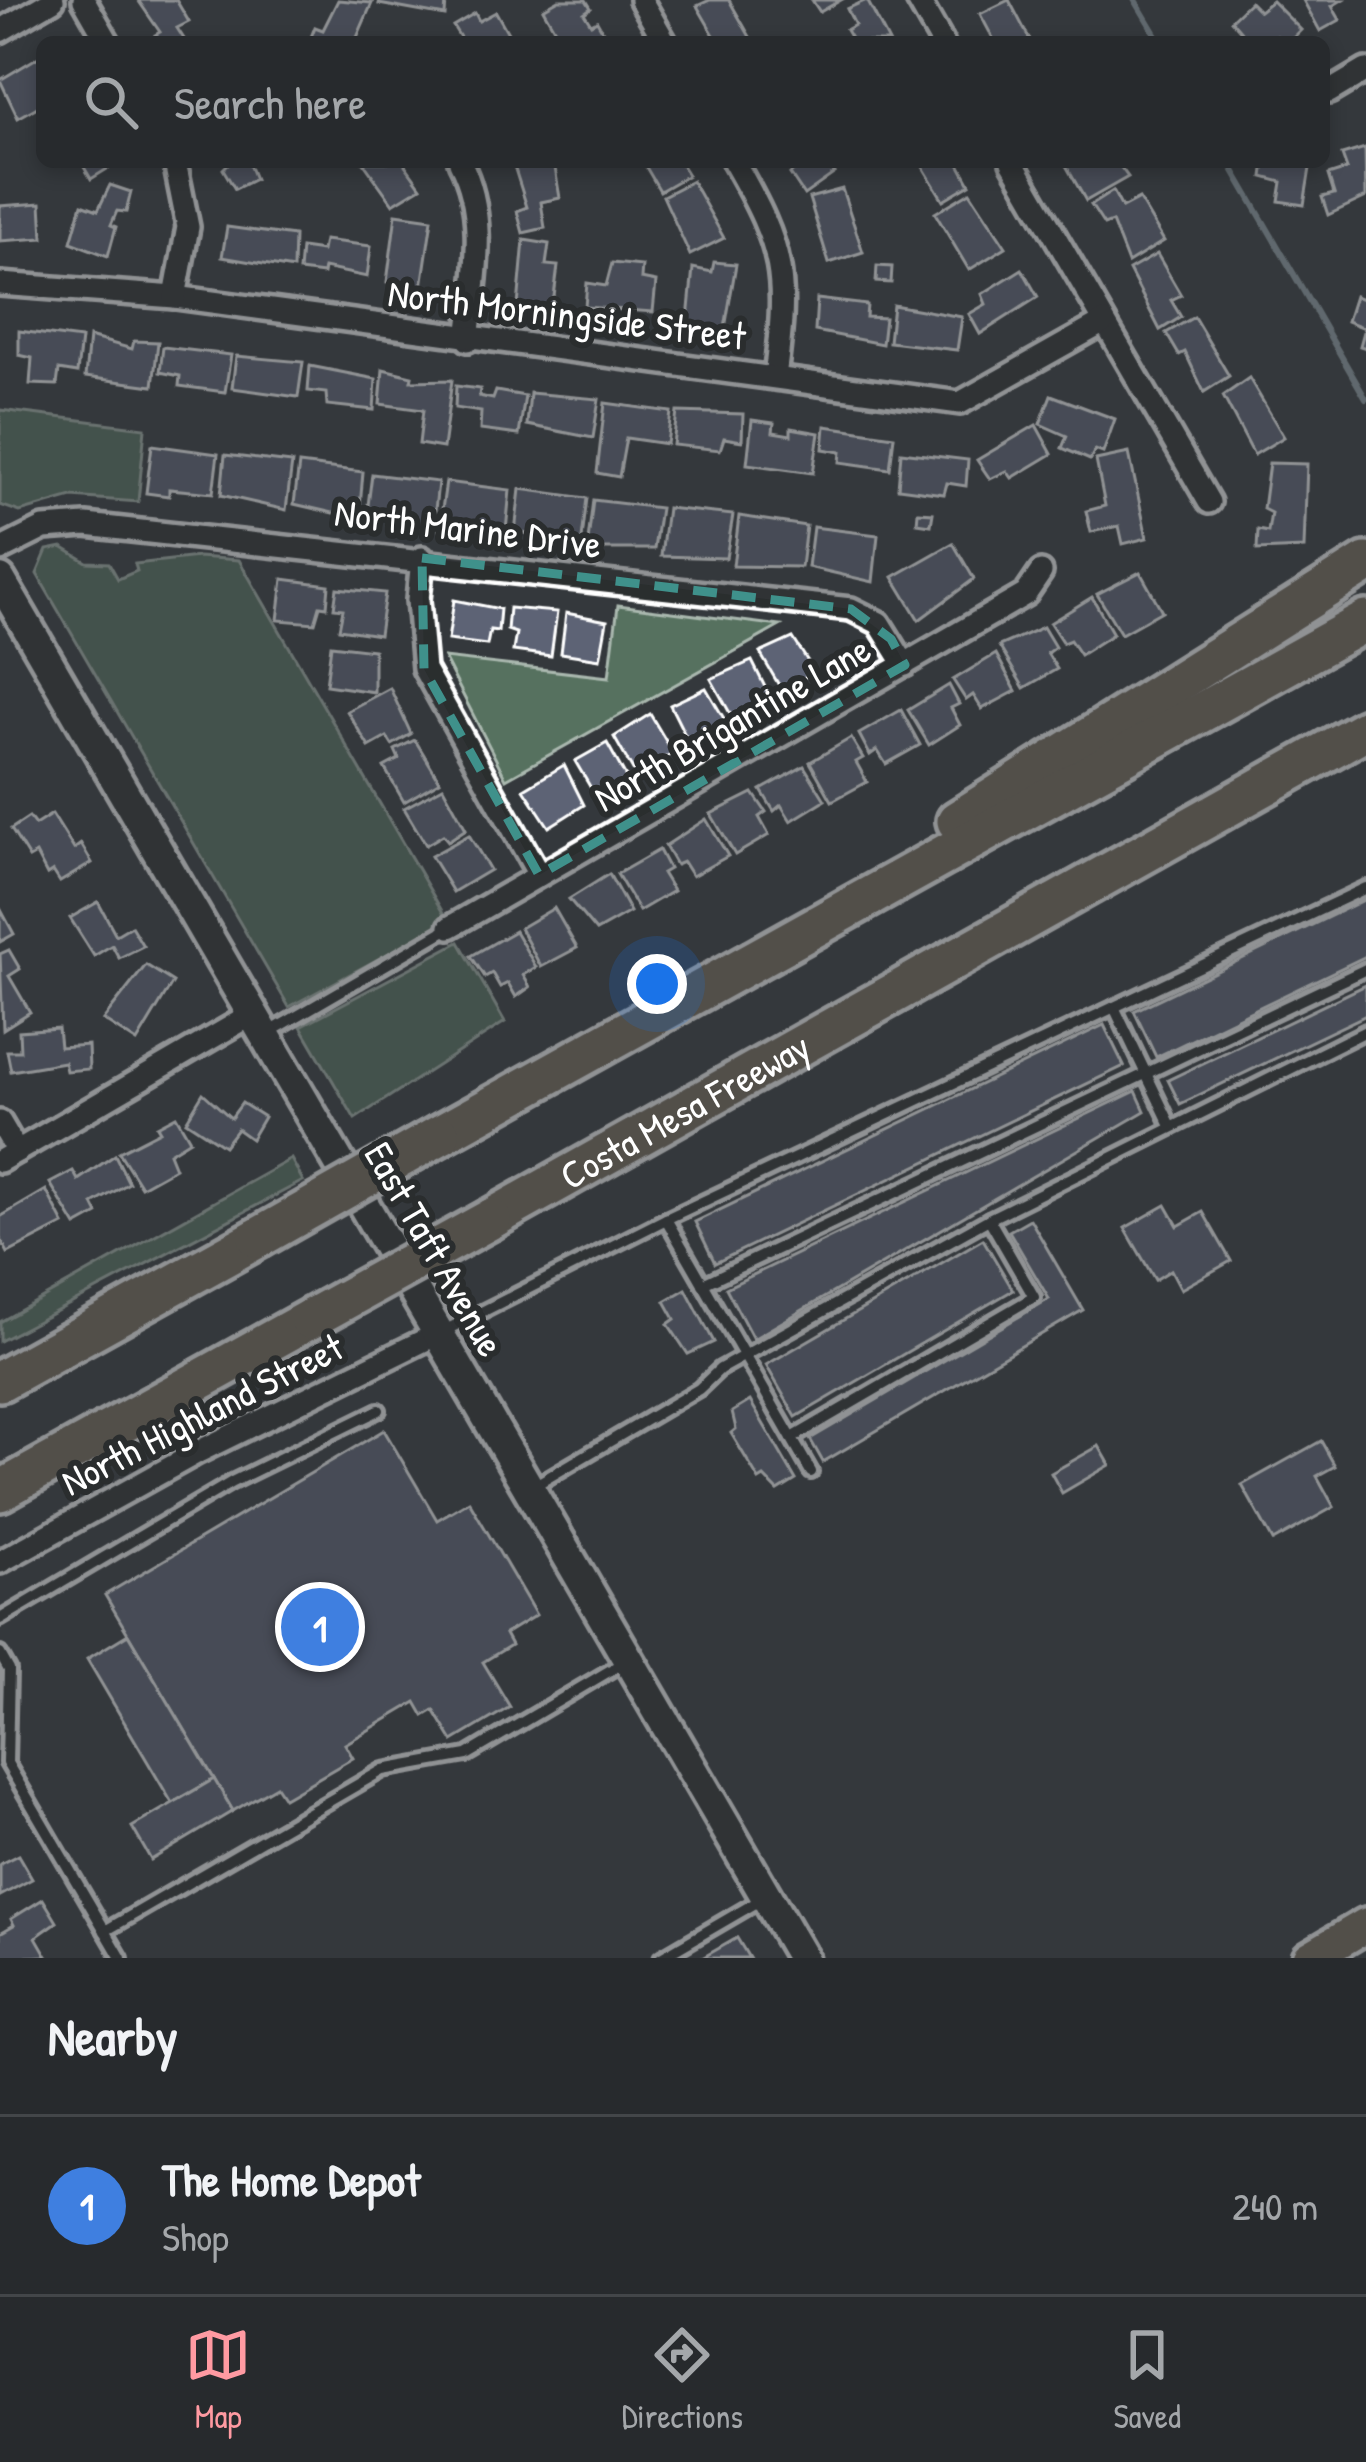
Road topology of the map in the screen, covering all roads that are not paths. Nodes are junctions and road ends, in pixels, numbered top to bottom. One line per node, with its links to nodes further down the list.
1 (53, 0): 5 (street)
2 (84, 0): 6 (street)
3 (641, 0): 7 (street)
4 (918, 0): 8 (street)
5 (0, 31)
6 (105, 36)
7 (662, 36)
8 (939, 36)
9 (1366, 70): 10 (street)
10 (1330, 91)
11 (176, 168): 16 (street)
12 (462, 168): 18 (street)
13 (737, 168): 19 (street)
14 (1015, 168): 17 (street)
15 (0, 284): 16 (street, North Morningside Street)
16 (175, 297): 18 (street, North Morningside Street)
17 (1104, 322): 19 (street, North Morningside Street); 20 (street)
18 (468, 340): 19 (street, North Morningside Street)
19 (775, 377)
20 (1209, 502)
21 (0, 550): 22 (street, North Marine Drive)
22 (422, 557): 27 (street, North Marine Drive); 29 (street)
23 (1361, 566): 32 (highway)
24 (1041, 572): 27 (street, North Brigantine Lane)
25 (0, 580): 35 (main road, East Taft Avenue)
26 (1366, 621): 32 (highway)
27 (905, 665): 29 (street, North Brigantine Lane)
28 (1364, 730): 51 (highway, Costa Mesa Freeway, bridge)
29 (539, 875): 31 (street, North Brigantine Lane)
30 (1366, 889): 34 (lane)
31 (450, 927): 35 (lane)
32 (759, 956): 46 (highway, bridge)
33 (1366, 969): 37 (lane)
34 (1114, 1007): 37 (lane); 41 (lane)
35 (259, 1024): 40 (street); 44 (main road, East Taft Avenue)
36 (1366, 1031): 39 (lane)
37 (1146, 1074): 39 (lane); 43 (lane)
38 (0, 1122): 40 (street)
39 (1171, 1126): 42 (lane)
40 (8, 1156)
41 (666, 1219): 43 (lane); 44 (lane)
42 (989, 1219): 45 (lane); 48 (lane)
43 (704, 1284): 45 (lane)
44 (439, 1334): 50 (main road, East Taft Avenue); 52 (street, North Highland Street)
45 (746, 1359): 48 (lane); 50 (lane)
46 (0, 1381)
47 (379, 1410): 53 (lane)
48 (792, 1438): 49 (lane)
49 (811, 1472)
50 (529, 1489): 55 (main road, East Taft Avenue)
51 (0, 1491)
52 (0, 1562)
53 (0, 1619)
54 (0, 1654): 58 (lane)
55 (629, 1660): 56 (main road, East Taft Avenue); 58 (lane)
56 (767, 1897): 60 (lane); 61 (main road, East Taft Avenue)
57 (1366, 1925): 62 (main road)
58 (105, 1931): 59 (lane)
59 (121, 1958)
60 (661, 1958)
61 (802, 1958)
62 (1310, 1958)

